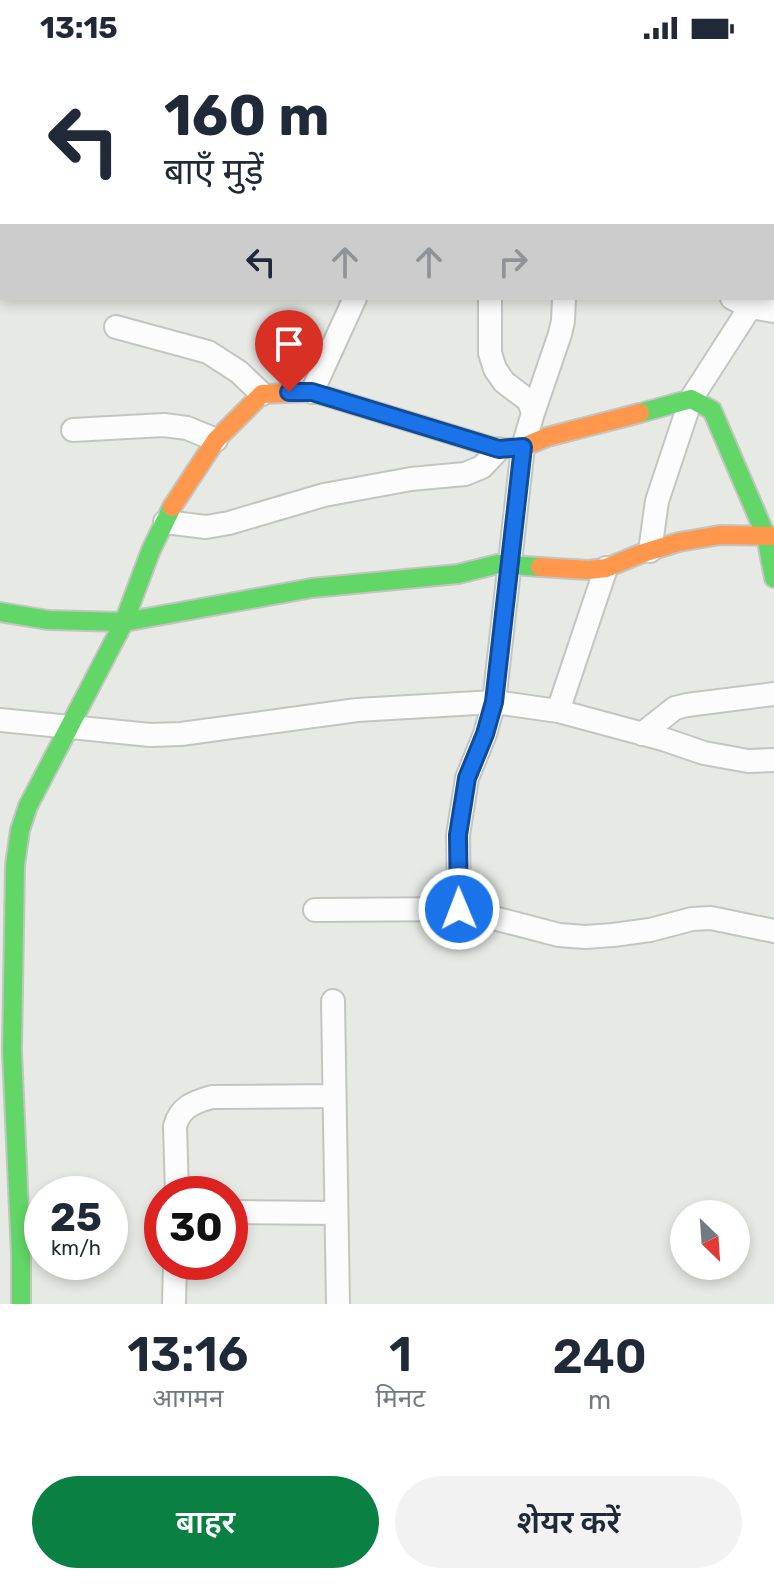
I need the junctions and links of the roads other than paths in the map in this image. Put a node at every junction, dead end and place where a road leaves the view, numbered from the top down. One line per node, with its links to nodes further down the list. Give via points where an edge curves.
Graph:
1 (354, 300): 7 (street)
2 (490, 300): 10 (street, via 495,369 529,401)
3 (564, 300): 10 (street, via 560,334)
4 (746, 301): 5 (street); 9 (street)
5 (774, 311)
6 (116, 327): 8 (street, via 208,352)
7 (312, 392): 8 (street); 14 (street)
8 (262, 394): 12 (street)
9 (691, 399): 13 (street); 16 (street, via 712,410); 17 (street, via 657,501)
10 (533, 413): 13 (street)
11 (73, 430): 12 (street, via 164,425)
12 (216, 440): 15 (street)
13 (523, 447): 14 (street); 18 (street)
14 (499, 449): 15 (street, via 482,467 465,474 324,495 206,527)
15 (165, 522): 22 (street)
16 (770, 536): 17 (street, via 720,535); 20 (street)
17 (650, 551): 19 (street)
18 (509, 563): 19 (street); 22 (street, via 458,574 312,588); 24 (street)
19 (606, 568): 25 (street)
20 (774, 578)
21 (0, 612): 22 (street, via 48,620)
22 (124, 622): 27 (street)
23 (774, 694): 28 (street, via 675,708)
24 (494, 702): 25 (street); 27 (street, via 357,710 181,734); 30 (street, via 467,778 458,835)
25 (558, 711): 28 (street)
26 (0, 720): 27 (street)
27 (68, 728): 39 (street, via 28,806 15,865 12,1051)
28 (642, 734): 29 (street, via 704,753)
29 (774, 760)
30 (459, 909): 31 (street); 32 (street, via 585,937 711,918)
31 (315, 910)
32 (774, 931)
33 (333, 1001): 34 (street)
34 (333, 1096): 35 (street, via 212,1097 186,1107 175,1126); 37 (street)
35 (176, 1176)
36 (248, 1212): 37 (street)
37 (336, 1213): 41 (street)
38 (175, 1280): 40 (street)
39 (21, 1304)
40 (174, 1304)
41 (338, 1304)

